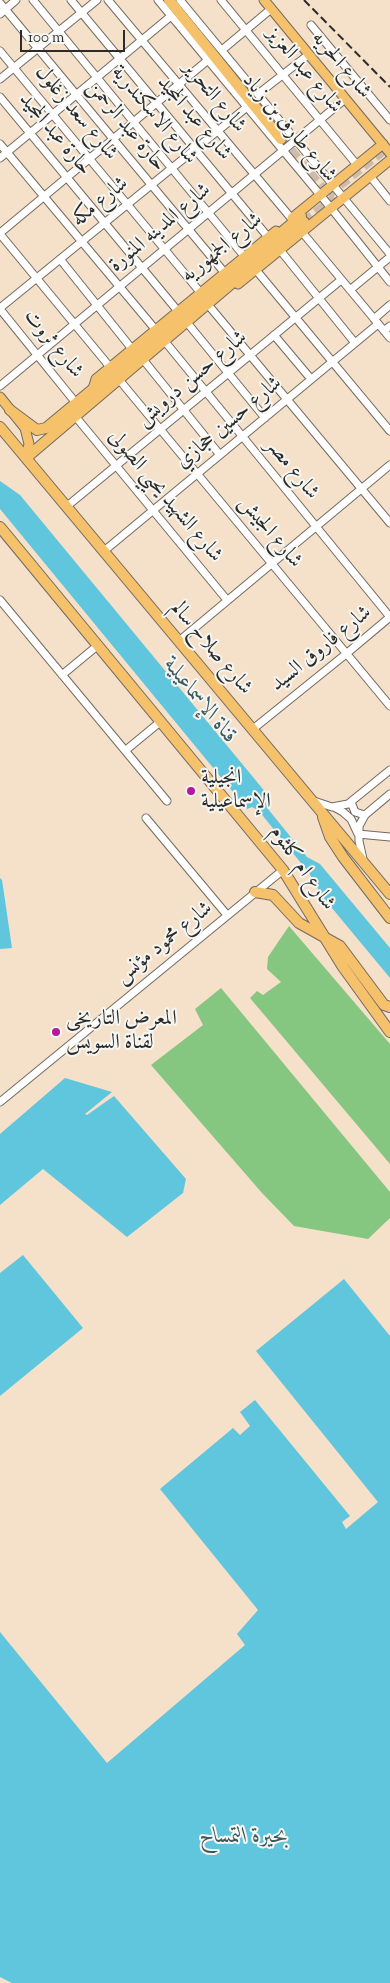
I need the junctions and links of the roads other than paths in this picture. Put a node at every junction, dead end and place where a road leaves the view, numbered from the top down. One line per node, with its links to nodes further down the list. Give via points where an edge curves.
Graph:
1 (16, 0): 12 (street)
2 (33, 0): 18 (street, شارع الاسكندرية)
3 (71, 0): 14 (street, شارع عبد المجيد)
4 (97, 0): 14 (street)
5 (108, 0): 19 (street, شارع التحرير)
6 (158, 0): 15 (street, شارع طارق بن زياد)
7 (169, 0): 44 (highway)
8 (192, 0): 11 (street)
9 (221, 0): 17 (street, شارع عبد العزيز)
10 (264, 0): 13 (main road, شارع الحريه)
11 (183, 3): 21 (street, شارع طارق بن زياد)
12 (2, 9): 20 (street, حارة عبد الرحمن)
13 (271, 9): 17 (street); 23 (main road, شارع الحريه)
14 (82, 13): 18 (street); 24 (street, شارع عبد المجيد)
15 (171, 16): 19 (street); 25 (street, شارع طارق بن زياد)
16 (311, 25): 39 (street)
17 (246, 30): 21 (street); 27 (street, شارع عبد العزيز)
18 (59, 31): 20 (street); 28 (street, شارع الاسكندرية)
19 (142, 40): 24 (street); 30 (street, شارع التحرير)
20 (37, 49): 26 (street); 32 (street, حارة عبد الرحمن)
21 (222, 50): 31 (street, شارع طارق بن زياد)
22 (0, 51): 26 (street, شارع سعد زغلول)
23 (308, 55): 27 (street); 34 (main road, شارع الحريه)
24 (120, 58): 28 (street); 35 (street, شارع عبد المجيد)
25 (208, 60): 30 (street); 36 (street, شارع طارق بن زياد)
26 (14, 68): 29 (street); 37 (street, شارع سعد زغلول)
27 (283, 74): 31 (street); 38 (street, شارع عبد العزيز)
28 (97, 77): 32 (street); 40 (street, شارع الاسكندرية)
29 (0, 79)
30 (179, 84): 35 (street); 41 (street, شارع التحرير)
31 (258, 94): 45 (street, شارع طارق بن زياد)
32 (76, 95): 37 (street); 43 (street, حارة عبد الرحمن)
33 (0, 97): 42 (street, حارة عبد المجيد)
34 (345, 99): 38 (street, شارع المدينه المنورة); 46 (main road, شارع الحريه)
35 (157, 103): 40 (street); 48 (street, شارع عبد المجيد)
36 (247, 107): 41 (street, شارع مكه); 49 (street, شارع طارق بن زياد)
37 (53, 114): 42 (street); 53 (street, شارع سعد زغلول)
38 (321, 120): 45 (street, شارع المدينه المنورة); 55 (street, شارع عبد العزيز)
39 (390, 120)
40 (134, 121): 43 (street); 56 (street, شارع الاسكندرية)
41 (218, 130): 48 (street, شارع مكه); 57 (street, شارع التحرير)
42 (30, 133): 50 (street); 59 (street, حارة عبد المجيد)
43 (113, 139): 53 (street); 60 (street, حارة عبد الرحمن)
44 (282, 139)
45 (296, 140): 49 (street, شارع المدينه المنورة); 61 (street, شارع طارق بن زياد)
46 (386, 141): 51 (main road, شارع الحريه); 55 (main road, شارع الجمهوريه)
47 (0, 144): 50 (street)
48 (195, 149): 56 (street, شارع مكه); 62 (street, شارع عبد المجيد)
49 (283, 151): 57 (street, شارع المدينه المنورة); 63 (street, شارع طارق بن زياد)
50 (7, 152): 52 (street); 64 (street)
51 (390, 153)
52 (0, 158)
53 (90, 159): 59 (street); 67 (street, شارع سعد زغلول)
54 (390, 160): 58 (main road, شارع الجمهوريه)
55 (358, 165): 61 (main road, شارع الجمهوريه)
56 (173, 167): 60 (street, شارع مكه); 69 (street, شارع الاسكندرية)
57 (255, 175): 62 (street, شارع المدينه المنورة); 70 (street, شارع التحرير)
58 (370, 176): 65 (main road, شارع الجمهوريه); 66 (street)
59 (67, 178): 64 (street); 72 (street, حارة عبد المجيد)
60 (151, 185): 67 (street, شارع مكه); 73 (street, حارة عبد الرحمن)
61 (333, 185): 63 (main road, شارع الجمهوريه); 65 (street, شارع طارق بن زياد)
62 (232, 193): 69 (street, شارع المدينه المنورة); 75 (street, شارع عبد المجيد)
63 (320, 195): 68 (street, شارع طارق بن زياد); 70 (main road, شارع الجمهوريه)
64 (44, 197): 74 (street); 76 (street)
65 (343, 198): 68 (main road, شارع الجمهوريه); 79 (street, شارع طارق بن زياد)
66 (390, 201)
67 (127, 204): 72 (street, شارع مكه); 77 (street, شارع سعد زغلول)
68 (331, 208): 71 (main road, شارع الجمهوريه); 82 (street, شارع طارق بن زياد)
69 (209, 212): 73 (street, شارع المدينه المنورة); 80 (street, شارع الاسكندرية)
70 (301, 219): 71 (main road, شارع الجمهوريه); 71 (main road, via 314,207); 75 (main road, شارع الجمهوريه); 78 (main road, شارع الجمهوريه); 87 (street, شارع التحرير); 118 (highway, شارع الجمهوريه)
71 (316, 219)
72 (104, 223): 76 (street, شارع مكه); 83 (street, حارة عبد المجيد)
73 (188, 230): 77 (street, شارع المدينه المنورة); 85 (street, حارة عبد الرحمن)
74 (0, 234): 86 (street)
75 (268, 237): 80 (main road, شارع الجمهوريه)
76 (82, 242): 81 (street, شارع مكه); 89 (street)
77 (165, 249): 83 (street, شارع المدينه المنورة); 91 (street, شارع سعد زغلول)
78 (280, 250): 84 (main road, شارع الجمهوريه); 92 (street)
79 (390, 255): 82 (street)
80 (244, 256): 85 (main road, شارع الجمهوريه)
81 (60, 259): 86 (street, شارع مكه); 94 (street)
82 (378, 267): 88 (street, شارع طارق بن زياد); 90 (street)
83 (142, 268): 89 (street, شارع المدينه المنورة); 97 (street, حارة عبد المجيد)
84 (256, 270): 95 (main road, شارع الجمهوريه); 98 (street)
85 (224, 272): 91 (main road, شارع الجمهوريه)
86 (36, 278): 96 (street, شارع مكه); 100 (street)
87 (341, 280): 90 (street, شارع التحرير); 92 (street, شارع حسن درويش)
88 (390, 282)
89 (119, 287): 94 (street, شارع المدينه المنورة); 103 (street)
90 (350, 290): 99 (street, شارع التحرير)
91 (200, 292): 97 (main road, شارع الجمهوريه)
92 (319, 298): 98 (street, شارع حسن درويش); 106 (street)
93 (390, 305): 99 (street, شارع حسين حجازي)
94 (97, 306): 100 (street, شارع المدينه المنورة); 108 (street)
95 (210, 308): 101 (main road, شارع الجمهوريه); 110 (street)
96 (0, 309): 109 (street, شارع ثروت)
97 (177, 310): 103 (main road, شارع الجمهوريه)
98 (296, 317): 104 (street, شارع حسن درويش); 112 (street)
99 (376, 321): 102 (street, شارع التحرير); 106 (street, شارع حسين حجازي)
100 (75, 324): 109 (street, شارع المدينه المنورة); 113 (street)
101 (189, 326): 107 (main road, شارع الجمهوريه); 114 (street)
102 (387, 328): 105 (street, شارع التحرير)
103 (155, 329): 108 (main road, شارع الجمهوريه)
104 (274, 335): 110 (street, شارع حسن درويش); 115 (street)
105 (390, 338)
106 (355, 343): 112 (street, شارع حسين حجازي)
107 (167, 344): 111 (main road, شارع الجمهوريه); 119 (street, شارع مصر)
108 (132, 348): 113 (main road, شارع الجمهوريه)
109 (38, 355): 117 (street, شارع المدينه المنورة); 122 (street, شارع ثروت)
110 (250, 355): 114 (street, شارع حسن درويش); 121 (street)
111 (145, 362): 116 (main road, شارع الجمهوريه); 124 (street)
112 (332, 362): 115 (street, شارع حسين حجازي); 129 (street)
113 (110, 367): 118 (main road, شارع الجمهوريه, via 96,379)
114 (228, 373): 119 (street, شارع حسن درويش); 126 (street)
115 (311, 380): 121 (street, شارع حسين حجازي)
116 (121, 382): 118 (main road, شارع الجمهوريه, via 109,392); 128 (street, شارع الجيش)
117 (0, 386)
118 (96, 392): 122 (highway, شارع الجمهوريه); 125 (highway, شارع الجمهوريه)
119 (206, 392): 124 (street, شارع حسن درويش); 130 (street, شارع مصر)
120 (0, 397): 123 (main road)
121 (287, 399): 126 (street, شارع حسين حجازي); 136 (street)
122 (76, 403): 123 (highway, شارع الجمهوريه, via 41,430)
123 (10, 410): 132 (main road, via 27,433)
124 (184, 410): 128 (street, شارع حسن درويش); 131 (street)
125 (74, 416): 132 (highway, شارع الجمهوريه); 134 (street, شارع الشهيد يحيي الصولى)
126 (265, 418): 130 (street, شارع حسين حجازي)
127 (0, 427): 132 (highway, شارع صلاح سالم)
128 (160, 430): 134 (street, شارع حسن درويش); 135 (street, شارع الجيش)
129 (390, 431)
130 (242, 436): 131 (street, شارع حسين حجازي); 141 (street, شارع مصر)
131 (220, 455): 135 (street, شارع حسين حجازي)
132 (26, 458): 137 (highway, شارع صلاح سالم)
133 (390, 465): 136 (street)
134 (116, 466): 137 (street, شارع حسن درويش); 138 (street, شارع الشهيد يحيي الصولى)
135 (197, 474): 138 (street, شارع حسين حجازي); 143 (street, شارع الجيش)
136 (362, 489): 139 (street); 141 (street)
137 (66, 507): 142 (highway, شارع صلاح سالم)
138 (153, 511): 142 (street, شارع حسين حجازي); 145 (street, شارع الشهيد يحيي الصولى)
139 (390, 523)
140 (0, 527): 148 (highway, شارع ام كلثوم)
141 (315, 527): 143 (street); 146 (street, شارع مصر)
142 (104, 552): 147 (highway, شارع صلاح سالم)
143 (272, 564): 145 (street); 149 (street, شارع الجيش)
144 (0, 600): 150 (street)
145 (227, 600): 147 (street)
146 (390, 617): 149 (street, شارع فاروق السيد)
147 (179, 641): 153 (highway, شارع صلاح سالم)
148 (97, 646): 150 (street); 152 (highway, شارع ام كلثوم)
149 (346, 654): 151 (street, شارع الجيش); 153 (street, شارع فاروق السيد)
150 (62, 675): 154 (street)
151 (390, 706)
152 (160, 722): 154 (street); 167 (highway, شارع ام كلثوم)
153 (253, 729): 157 (highway, شارع صلاح سالم)
154 (126, 750): 158 (street)
155 (390, 770): 159 (street)
156 (390, 794): 162 (street)
157 (312, 800): 160 (street); 161 (highway, شارع صلاح سالم)
158 (167, 802)
159 (351, 802): 160 (street); 162 (street, via 355,812)
160 (333, 807): 164 (street, via 351,819)
161 (321, 811): 166 (highway, شارع صلاح سالم); 171 (highway, via 336,846)
162 (365, 815): 164 (street)
163 (146, 818): 170 (street)
164 (358, 834): 165 (street); 166 (street)
165 (390, 837)
166 (365, 864): 169 (highway, شارع صلاح سالم)
167 (283, 870): 168 (street, شارع محمود مؤنس); 172 (highway, شارع ام كلثوم)
168 (255, 892): 170 (street, شارع محمود مؤنس); 172 (highway, via 273,895 299,923)
169 (390, 894)
170 (227, 915): 175 (street, شارع محمود مؤنس)
171 (390, 918)
172 (325, 938): 173 (highway, via 340,946 384,1005); 174 (highway, شارع ام كلثوم)
173 (390, 1007)
174 (390, 1032)
175 (0, 1102)

